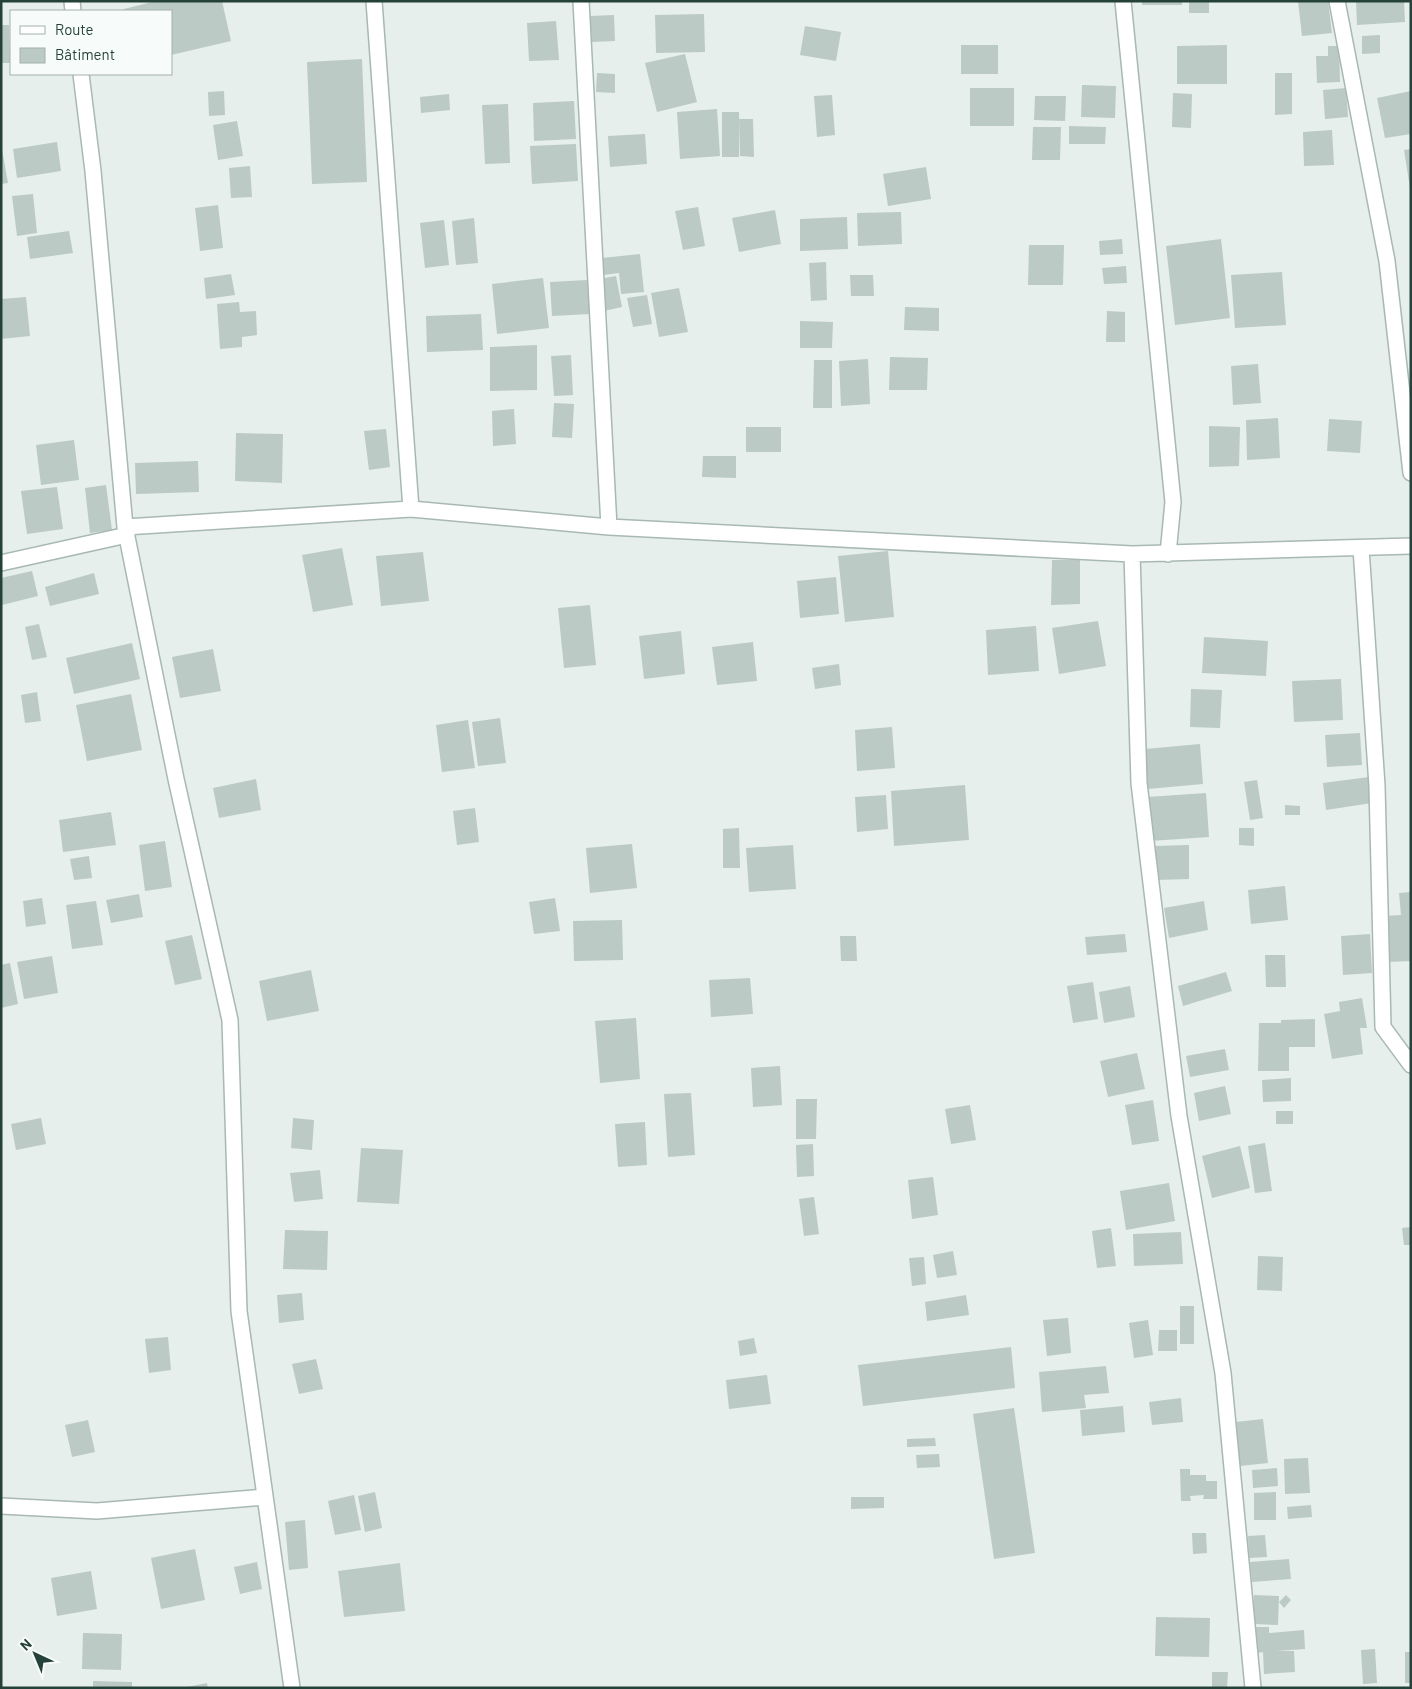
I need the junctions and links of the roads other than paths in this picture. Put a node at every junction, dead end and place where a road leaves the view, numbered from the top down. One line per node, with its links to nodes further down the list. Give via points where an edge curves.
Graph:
1 (374, 1): 7 (street)
2 (581, 1): 8 (street)
3 (1123, 1): 13 (street, via 1173,502)
4 (1337, 1): 6 (street, via 1387,261)
5 (81, 75): 9 (street)
6 (1411, 473)
7 (411, 509): 8 (street); 9 (street)
8 (609, 527): 12 (street)
9 (126, 531): 14 (street); 16 (street, via 176,779 230,1020 238,1311)
10 (1411, 546): 11 (street)
11 (1361, 548): 13 (street); 15 (street, via 1377,786 1383,1027)
12 (1132, 554): 13 (street); 19 (street, via 1139,783 1178,1116 1223,1373)
13 (1168, 554)
14 (1, 563)
15 (1411, 1065)
16 (265, 1497): 17 (street, via 97,1511); 18 (street)
17 (1, 1506)
18 (292, 1688)
19 (1253, 1688)

